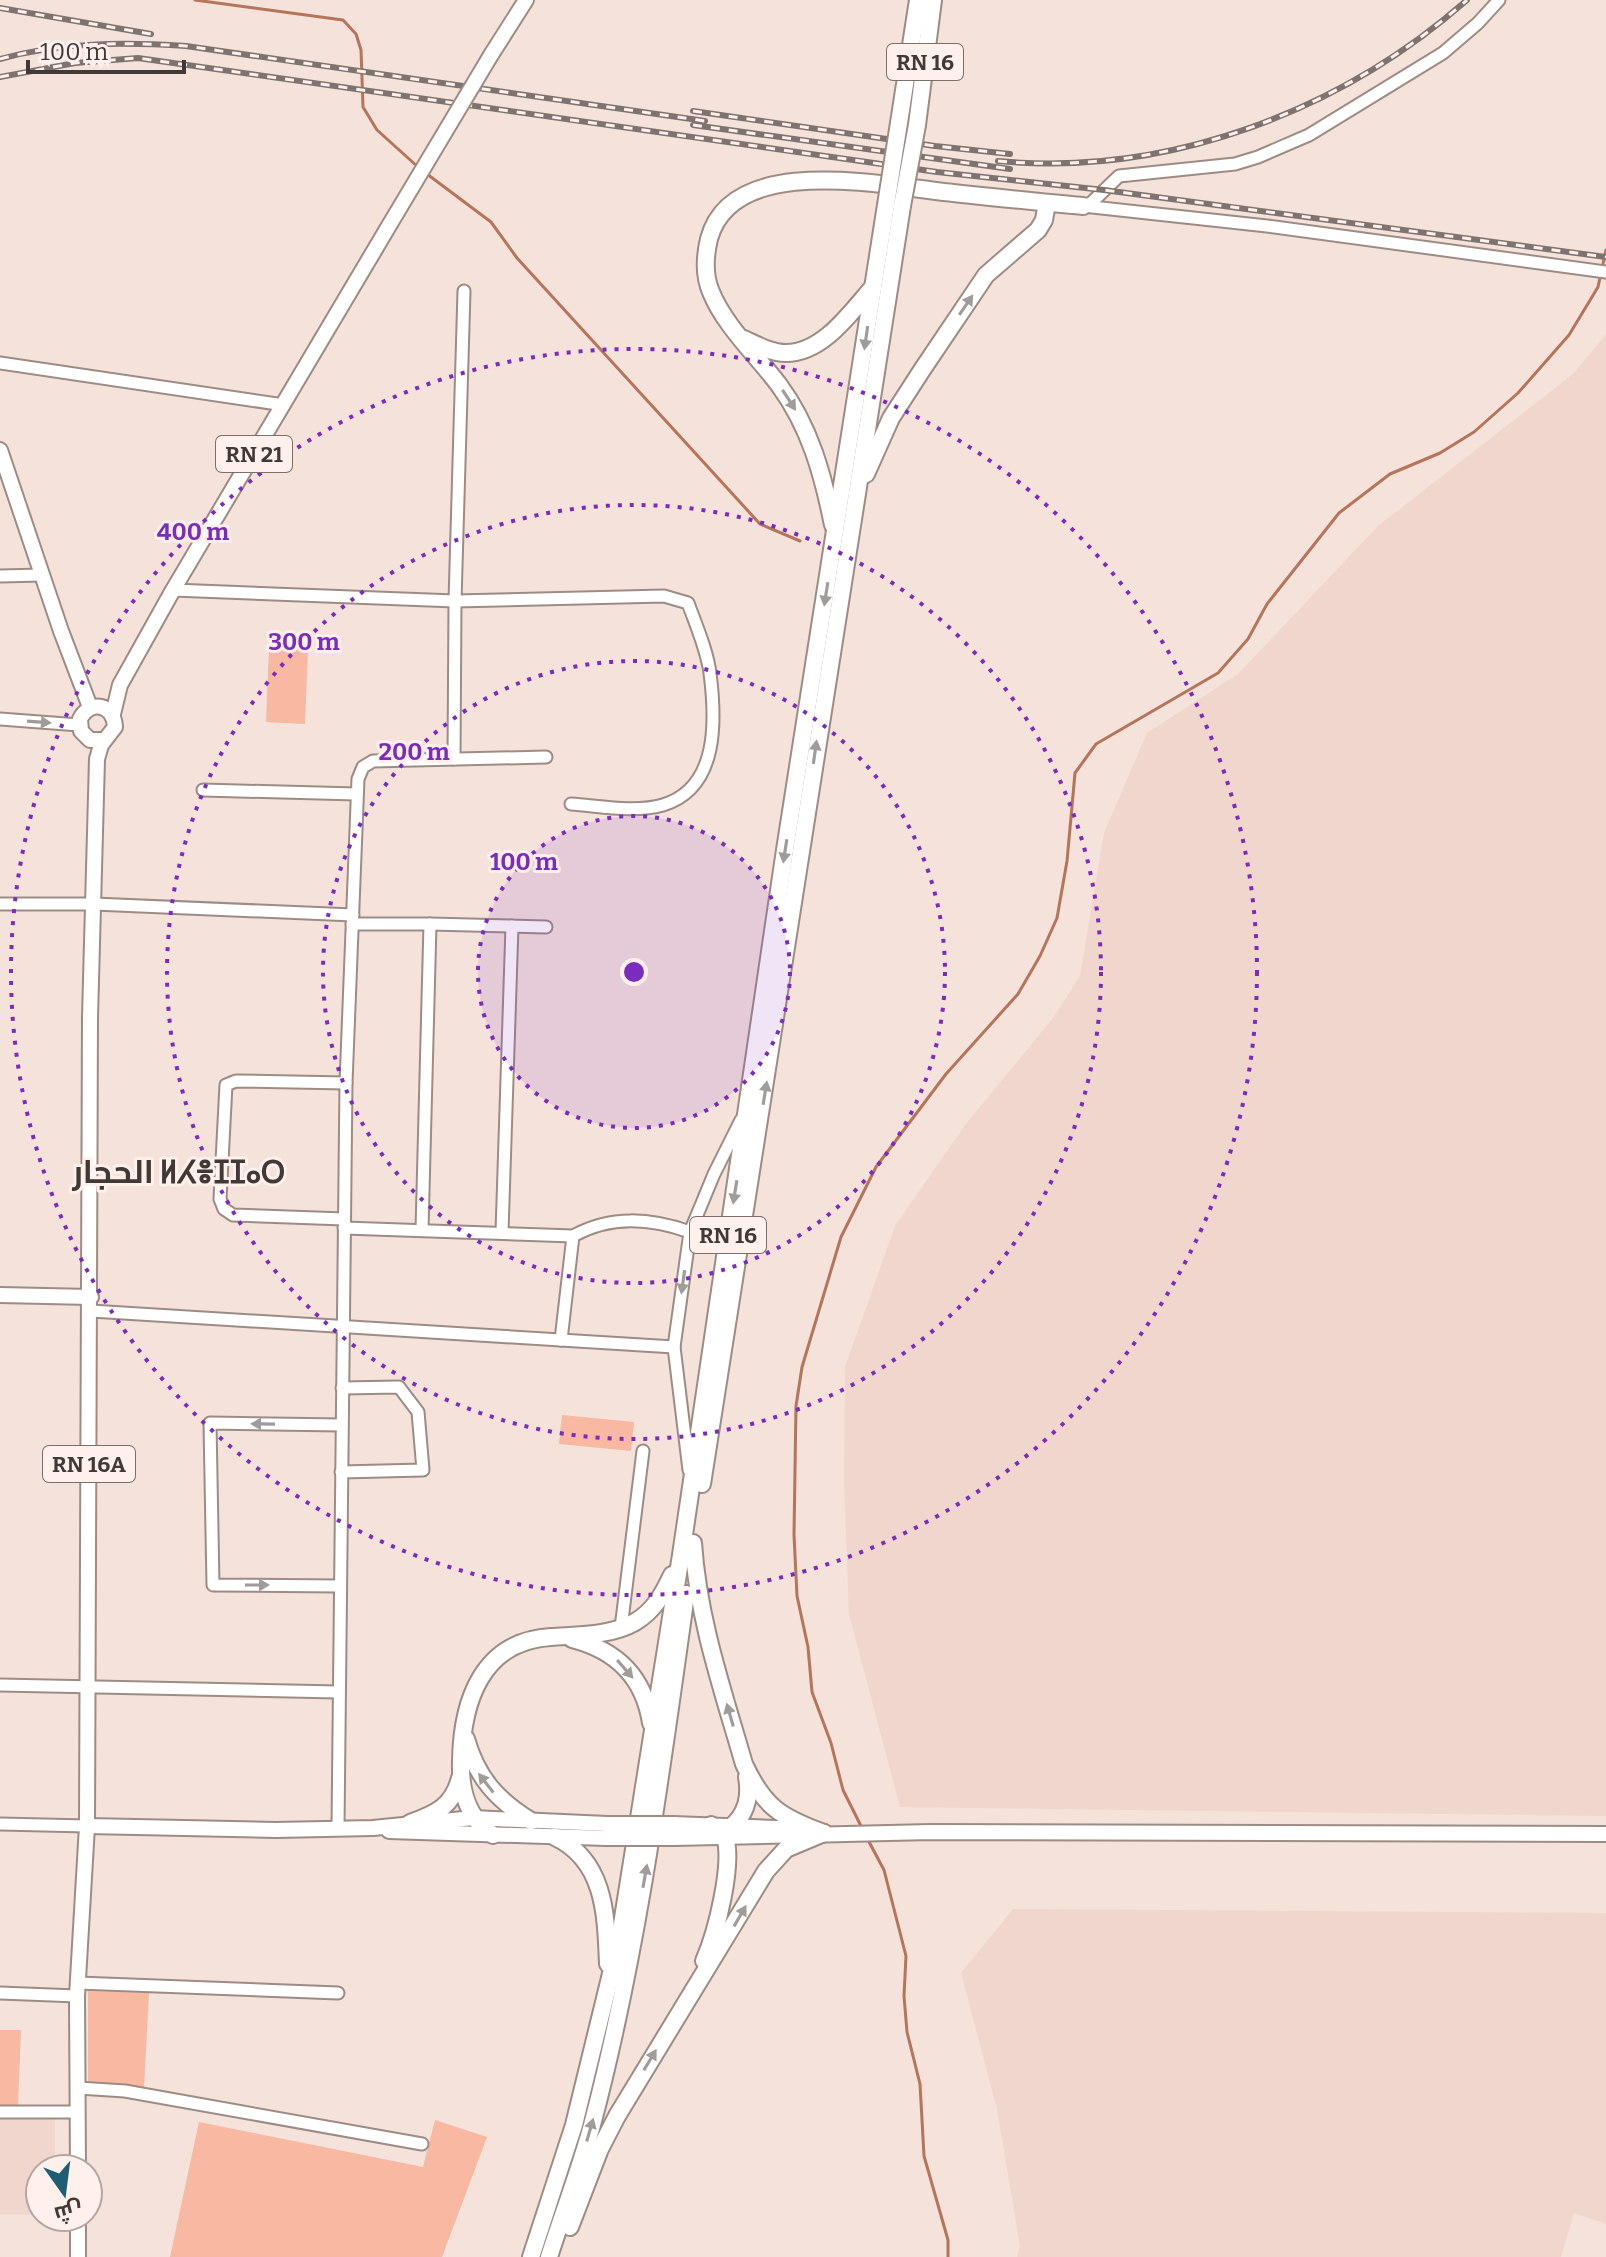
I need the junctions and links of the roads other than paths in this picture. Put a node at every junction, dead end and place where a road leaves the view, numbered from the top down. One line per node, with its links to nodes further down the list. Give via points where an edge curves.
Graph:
1 (526, 0): 13 (main road, RN 21, bridge)
2 (918, 0): 6 (highway, RN 16, bridge, via 899,123)
3 (933, 0): 6 (highway, RN 16, bridge, via 917,125)
4 (1499, 0): 7 (street, via 1443,53 1309,135 1235,164 1128,173)
5 (1047, 203): 7 (highway); 11 (highway, via 826,179 757,190 731,204 713,223 706,251 711,292); 15 (highway, one-way to 5, via 891,418 922,370 986,275 1038,230)
6 (894, 206): 9 (highway, RN 16); 15 (highway, RN 16)
7 (1083, 206): 8 (street)
8 (1600, 271)
9 (874, 286): 11 (highway, via 824,338 805,348 788,353); 16 (highway, RN 16, one-way to 16)
10 (464, 291): 20 (street)
11 (742, 338): 16 (highway, one-way to 16, via 802,422)
12 (0, 363): 13 (street)
13 (284, 405): 19 (main road, RN 21)
14 (0, 450): 17 (main road)
15 (857, 493): 55 (highway, RN 16, one-way to 15)
16 (835, 534): 39 (highway, RN 16, one-way to 39)
17 (42, 575): 18 (street); 22 (main road)
18 (0, 576)
19 (173, 590): 20 (street); 21 (main road, RN 21)
20 (455, 601): 28 (street); 31 (street, via 664,596 688,603 710,671 713,741 702,777 679,799 660,806)
21 (120, 685): 22 (main road, RN 21); 23 (main road, RN 21)
22 (94, 706): 23 (main road); 25 (main road, via 82,714)
23 (113, 714): 26 (main road, via 115,727 109,737)
24 (0, 719): 25 (street, one-way to 25)
25 (79, 725): 26 (main road)
26 (97, 740): 33 (main road, RN 16A)
27 (546, 757): 28 (street)
28 (454, 759): 30 (street, via 373,761 359,772)
29 (203, 790): 30 (street)
30 (356, 794): 34 (street)
31 (571, 804)
32 (0, 904): 33 (street)
33 (94, 904): 34 (street); 46 (main road, RN 16A)
34 (352, 920): 35 (street); 38 (street)
35 (430, 924): 36 (street); 41 (street)
36 (512, 926): 37 (street); 42 (street)
37 (546, 927)
38 (346, 1083): 40 (street); 40 (street, via 229,1083 224,1092 220,1199 233,1215)
39 (748, 1106): 43 (street); 54 (highway, RN 16, one-way to 54)
40 (344, 1224): 41 (street); 47 (street)
41 (422, 1230): 42 (street)
42 (502, 1232): 44 (street)
43 (690, 1232): 44 (street, via 631,1219 591,1226); 49 (street, one-way to 49)
44 (573, 1236): 48 (street)
45 (0, 1295): 46 (main road)
46 (91, 1304): 47 (street); 60 (main road, RN 16A)
47 (342, 1327): 48 (street); 50 (street)
48 (561, 1340): 49 (street)
49 (674, 1347): 54 (street)
50 (342, 1388): 51 (street); 53 (street, via 399,1387 418,1412 423,1470)
51 (341, 1425): 53 (street); 56 (street, one-way to 56, via 210,1423 213,1585)
52 (643, 1451): 57 (street)
53 (341, 1472): 56 (street)
54 (691, 1487): 55 (highway, RN 16)
55 (687, 1549): 57 (highway, via 657,1603 644,1617); 63 (highway, RN 16); 64 (highway, one-way to 55); 92 (highway, RN 16, one-way to 55, via 591,2128 637,1923)
56 (340, 1586): 61 (street)
57 (621, 1628): 58 (highway)
58 (562, 1636): 62 (highway, via 525,1642 493,1662 471,1693); 63 (highway, one-way to 63, via 608,1651 622,1665 640,1687)
59 (0, 1685): 60 (street)
60 (88, 1688): 61 (street); 70 (main road, RN 16A)
61 (338, 1692): 71 (street)
62 (464, 1730): 65 (highway); 67 (highway, one-way to 62, via 487,1786)
63 (653, 1734): 79 (highway, RN 16)
64 (744, 1764): 74 (highway, via 746,1806); 75 (highway, via 772,1809)
65 (461, 1776): 66 (highway); 68 (highway, via 446,1806)
66 (473, 1818): 67 (main road); 68 (main road); 77 (highway)
67 (531, 1821): 73 (main road)
68 (410, 1823): 72 (main road)
69 (0, 1824): 70 (street)
70 (87, 1826): 71 (main road); 80 (main road, RN 16A)
71 (338, 1827): 72 (main road)
72 (373, 1828): 77 (main road)
73 (607, 1831): 74 (main road, bridge); 78 (main road)
74 (721, 1832): 75 (main road, via 794,1828); 83 (highway, via 726,1869 715,1933)
75 (828, 1833): 76 (main road); 83 (highway, one-way to 75, via 771,1865 794,1844)
76 (1606, 1834)
77 (493, 1835): 78 (main road)
78 (555, 1837): 79 (highway, via 583,1858 596,1879 604,1902)
79 (609, 1985): 91 (highway, RN 16, via 574,2125)
80 (78, 1990): 81 (street); 82 (street); 84 (main road, RN 16A)
81 (0, 1993)
82 (338, 1993)
83 (683, 2005): 93 (highway, one-way to 83, via 611,2127)
84 (78, 2088): 86 (main road, RN 16A); 87 (street, via 125,2091)
85 (0, 2112): 86 (street)
86 (78, 2112): 88 (main road, RN 16A)
87 (422, 2144)
88 (78, 2153)
89 (78, 2233): 90 (main road)
90 (78, 2257)
91 (531, 2257)
92 (549, 2257)
93 (557, 2257)

